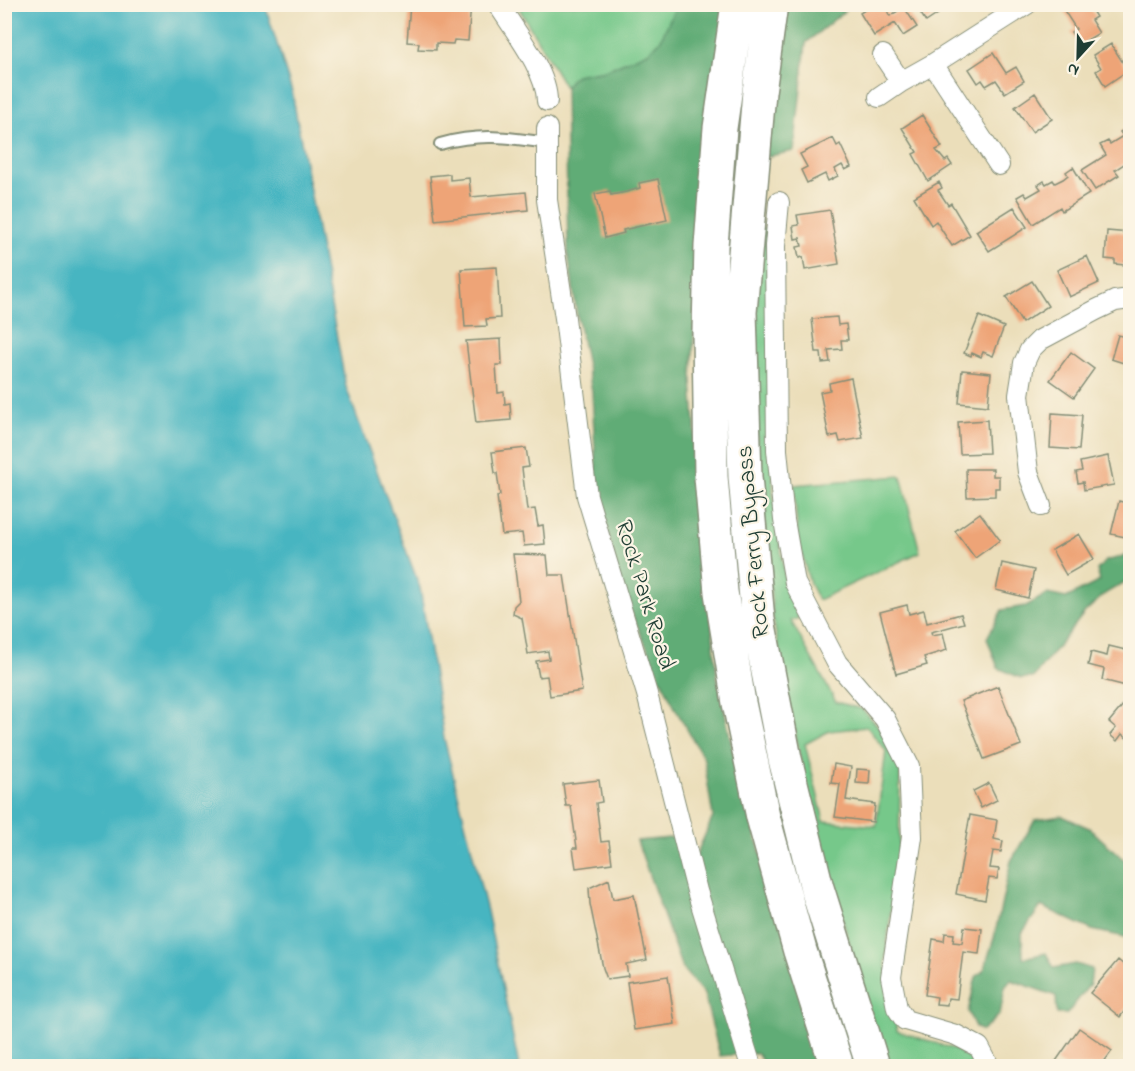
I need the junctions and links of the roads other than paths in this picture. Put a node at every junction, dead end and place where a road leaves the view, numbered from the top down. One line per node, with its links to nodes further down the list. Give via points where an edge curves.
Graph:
1 (498, 4): 9 (street, via 533,58)
2 (738, 4): 17 (highway, Rock Ferry Bypass, via 720,128 710,267 711,477 721,592 763,817)
3 (771, 4): 18 (highway, Rock Ferry Bypass, via 759,92 740,312 745,477 758,620 785,759 817,888)
4 (1027, 4): 6 (street)
5 (883, 55): 7 (street)
6 (933, 64): 7 (street); 12 (street)
7 (900, 82): 8 (street)
8 (879, 97)
9 (547, 101)
10 (547, 135): 11 (lane, via 523,139 484,136); 16 (street, Rock Park Road, via 547,200 587,496 647,694 697,891)
11 (440, 144)
12 (999, 165)
13 (778, 202): 19 (street, via 777,450 795,583 837,663 885,719 909,766 912,837 891,977 897,1008 905,1020 956,1035 979,1047)
14 (1131, 299): 15 (street, via 1115,301 1040,340 1024,363 1019,394 1028,472)
15 (1041, 506)
16 (751, 1066)
17 (837, 1066)
18 (873, 1066)
19 (989, 1066)

